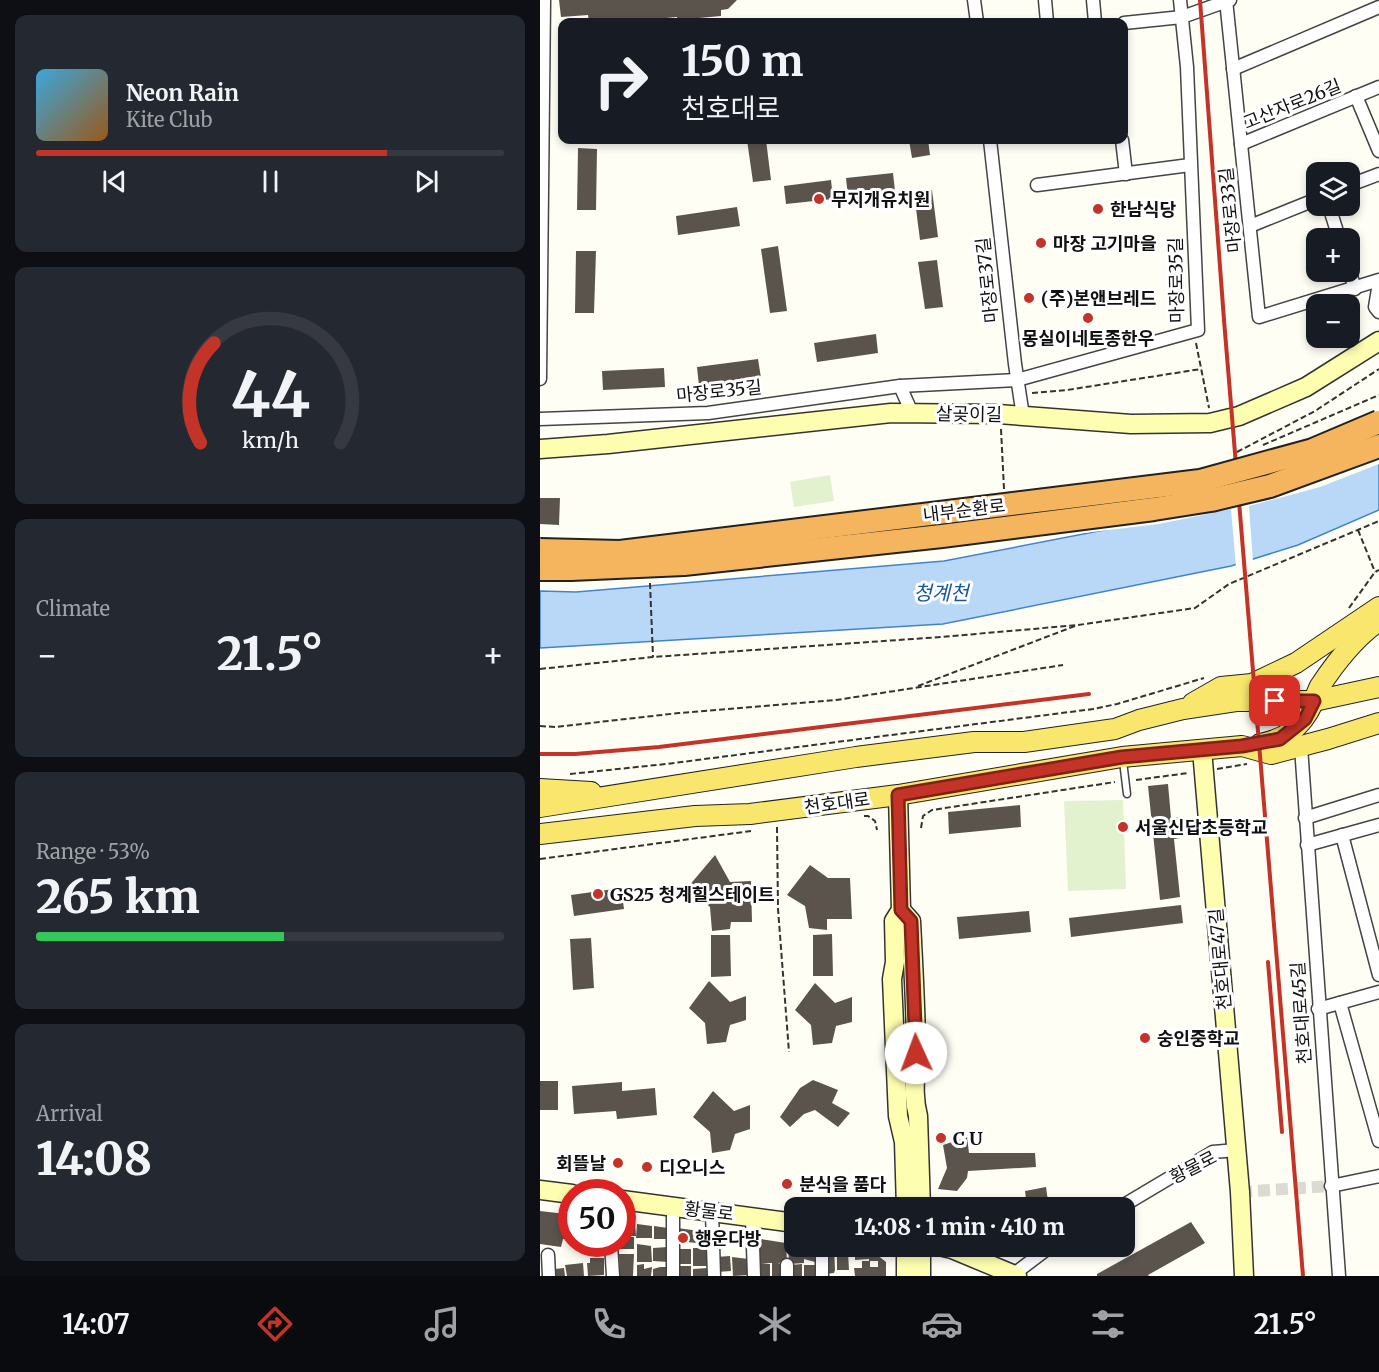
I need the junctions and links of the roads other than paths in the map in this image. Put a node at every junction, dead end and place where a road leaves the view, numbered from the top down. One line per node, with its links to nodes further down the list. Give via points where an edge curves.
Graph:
1 (544, 0): 20 (street)
2 (975, 0): 9 (street)
3 (1045, 0): 10 (street)
4 (1093, 0): 11 (street)
5 (1180, 0): 8 (street, 마장로35길)
6 (1227, 1): 8 (street); 13 (street, 마장로33길)
7 (1379, 7): 13 (street)
8 (1182, 16): 12 (street); 21 (street, 마장로35길)
9 (977, 18)
10 (1047, 18)
11 (1095, 18)
12 (1128, 23)
13 (1233, 69): 18 (street, 마장로33길)
14 (1379, 87): 15 (street, 고산자로26길)
15 (1356, 96): 18 (street, 고산자로26길); 19 (street, 고산자로26길)
16 (990, 144): 34 (street, 마장로37길)
17 (1122, 144): 22 (street)
18 (1241, 144): 27 (street, 마장로33길)
19 (1379, 152)
20 (541, 158): 33 (street)
21 (1191, 165): 22 (street); 34 (street, 마장로35길, via 1198,330)
22 (1126, 174): 25 (street)
23 (1379, 174): 24 (street)
24 (1360, 181)
25 (1037, 185)
26 (1306, 203): 27 (street)
27 (1250, 226): 30 (street, 마장로33길, via 1259,316)
28 (1353, 282): 30 (street)
29 (1379, 282): 30 (street, 마장로33길); 31 (street, via 1375,307)
30 (1355, 289)
31 (1379, 312)
32 (1379, 341): 37 (main road, 살곶이길, via 1306,387 1220,421 1131,424)
33 (540, 379)
34 (1017, 380): 35 (street, 마장로35길); 37 (street, 마장로37길)
35 (900, 386): 36 (street); 38 (street, 마장로35길, via 708,413)
36 (912, 413): 37 (main road, 살곶이길); 41 (main road, 살곶이길)
37 (1023, 416)
38 (540, 419)
39 (1379, 422): 42 (highway, 내부순환로, bridge, via 1312,450 1200,481 620,552)
40 (1379, 446): 43 (highway, 내부순환로, bridge, via 1270,486 1154,509 684,564)
41 (540, 449)
42 (540, 550)
43 (540, 569)
44 (1379, 607): 48 (main road, via 1296,663 1252,684 1221,687)
45 (1379, 621): 47 (main road, via 1364,631 1341,657)
46 (1379, 687): 47 (main road)
47 (1314, 701): 48 (main road, via 1236,700); 50 (main road, via 1305,719 1280,739)
48 (1183, 709): 55 (main road, via 1115,729 1023,742 974,742 856,757)
49 (1379, 723): 51 (main road, 천호대로)
50 (1242, 746): 51 (main road, 천호대로, via 1271,754); 52 (main road, 천호대로)
51 (1301, 747): 60 (street, 천호대로45길)
52 (1202, 750): 53 (main road, 천호대로); 73 (main road, 천호대로47길)
53 (1122, 757): 56 (lane); 57 (main road, 천호대로)
54 (540, 789): 55 (main road)
55 (626, 794): 59 (main road)
56 (1127, 794)
57 (898, 795): 62 (main road, 천호대로); 67 (main road)
58 (1379, 795): 60 (street)
59 (540, 807)
60 (1305, 818): 65 (street, 천호대로45길)
61 (1379, 825): 64 (street)
62 (609, 827): 63 (main road, 천호대로); 66 (main road)
63 (540, 834)
64 (1342, 835): 65 (street); 68 (street)
65 (1307, 845): 71 (street, 천호대로45길)
66 (540, 848)
67 (901, 910): 78 (main road, via 894,921 892,979); 79 (main road, via 911,921)
68 (1379, 975)
69 (1379, 992): 70 (street)
70 (1340, 1003): 71 (street); 72 (street)
71 (1318, 1009): 75 (street, 천호대로45길)
72 (1379, 1141)
73 (1237, 1150): 80 (street, 황물로, via 1214,1152); 102 (main road, 천호대로47길)
74 (1379, 1176): 75 (street)
75 (1331, 1186): 103 (street, 천호대로45길)
76 (540, 1190): 77 (main road)
77 (558, 1192)
78 (906, 1197)
79 (921, 1197)
80 (1135, 1199)
81 (636, 1202): 82 (main road, 황물로)
82 (673, 1207): 83 (main road, 황물로); 96 (street)
83 (712, 1212): 84 (main road, 황물로); 97 (street)
84 (752, 1217): 85 (main road, 황물로); 98 (street)
85 (784, 1221)
86 (548, 1255): 94 (street)
87 (612, 1257): 95 (street)
88 (822, 1257): 99 (street)
89 (906, 1257): 100 (main road)
90 (921, 1257): 101 (main road)
91 (970, 1257): 93 (main road)
92 (1038, 1257): 93 (street)
93 (1016, 1275)
94 (549, 1276)
95 (613, 1276)
96 (673, 1276)
97 (714, 1276)
98 (754, 1276)
99 (822, 1276)
100 (906, 1276)
101 (921, 1276)
102 (1244, 1276)
103 (1339, 1276)

